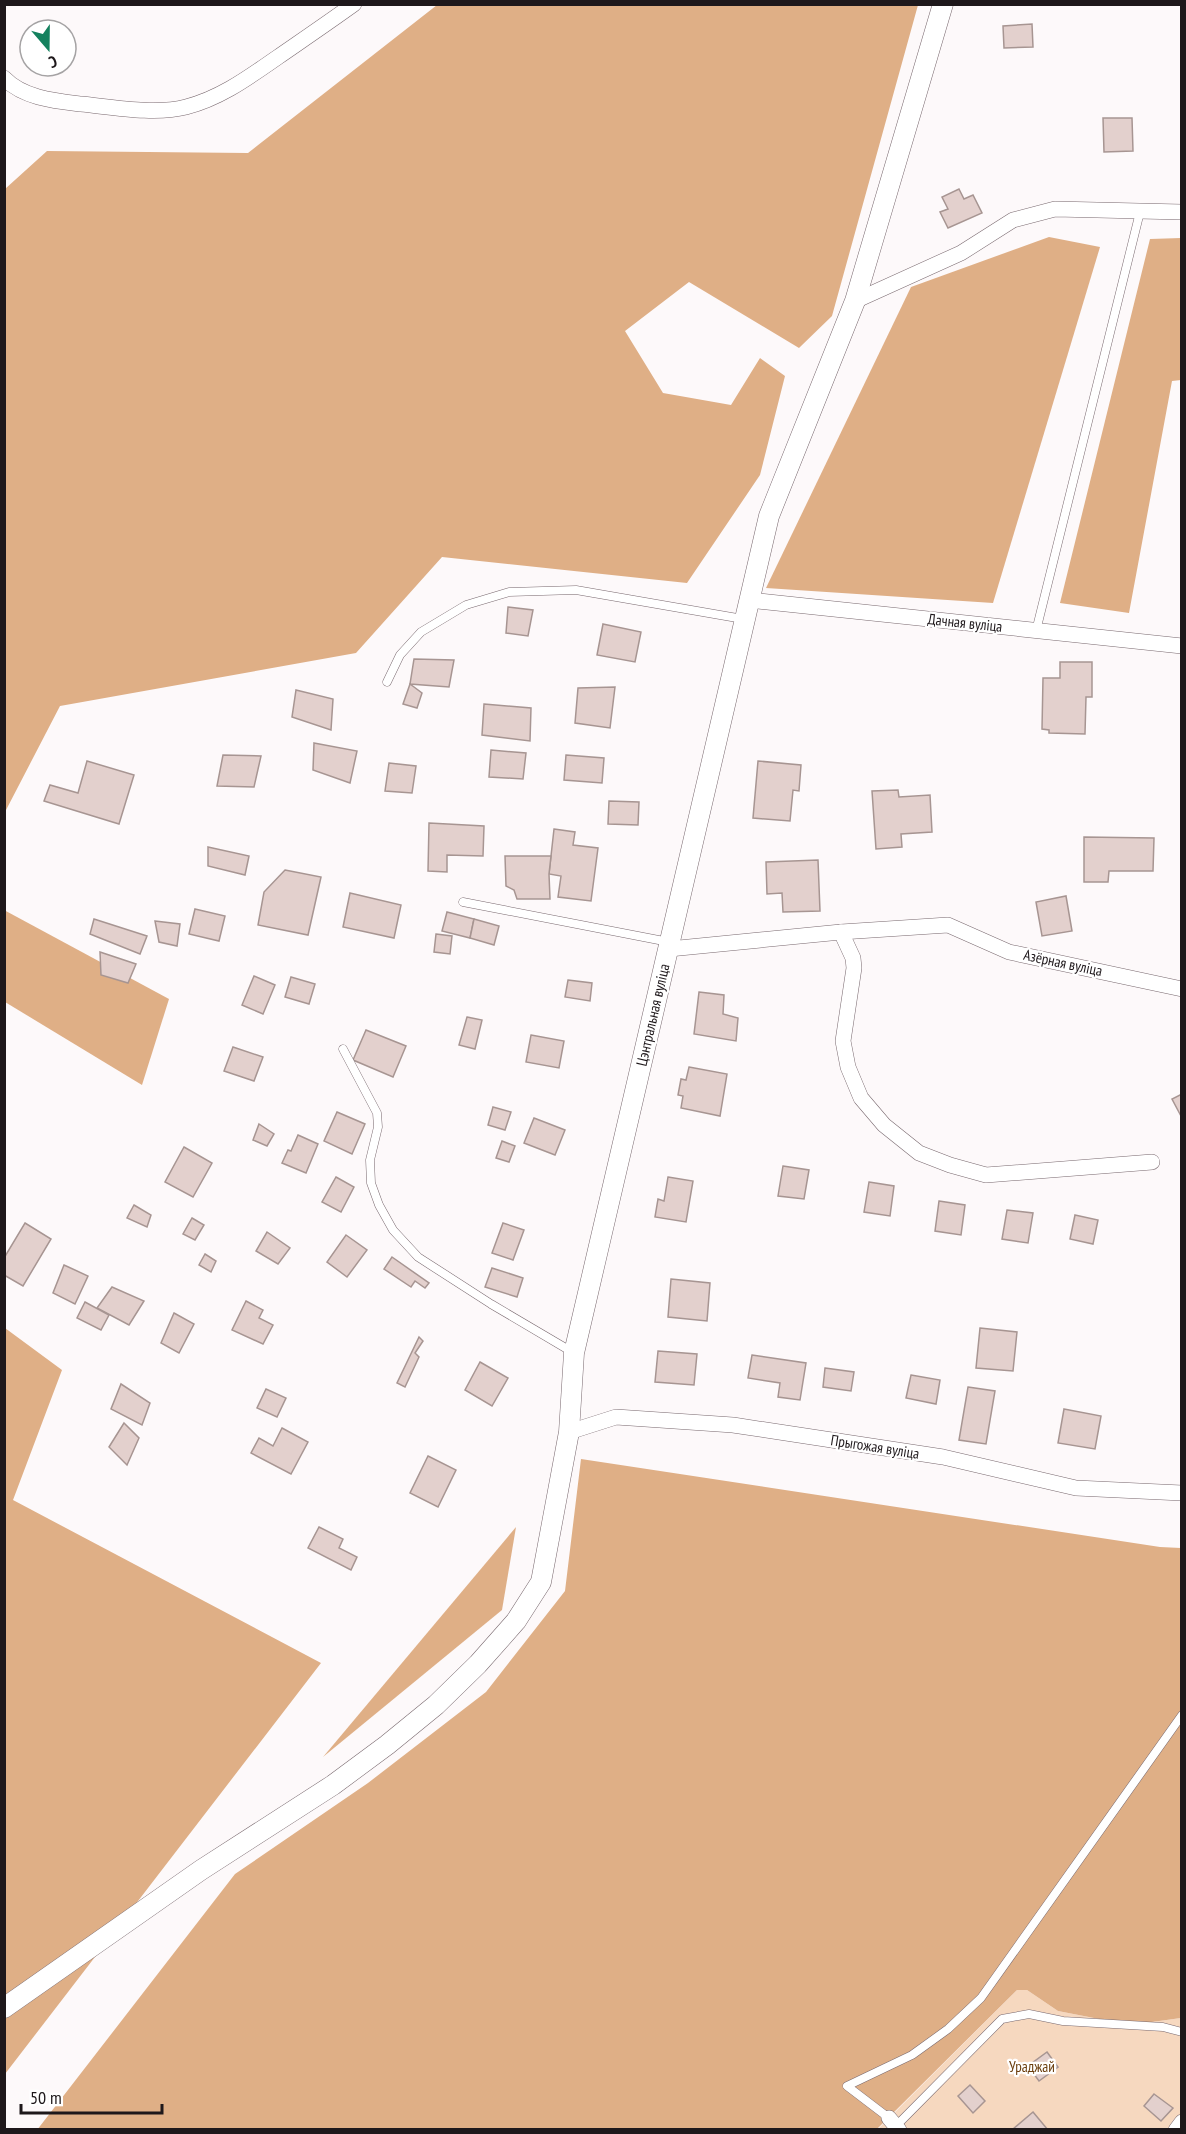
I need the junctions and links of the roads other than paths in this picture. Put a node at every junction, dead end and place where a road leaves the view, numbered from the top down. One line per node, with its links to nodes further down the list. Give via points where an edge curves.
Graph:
1 (354, 4): 3 (street, via 240,84 217,97 185,107 116,108 54,101)
2 (943, 4): 6 (street, Цэнтральная вуліца)
3 (7, 87)
4 (1140, 212): 5 (street); 6 (street, via 1055,209 1013,220 961,253); 9 (lane)
5 (1182, 212)
6 (855, 301): 7 (street, Цэнтральная вуліца, via 769,516)
7 (749, 600): 8 (street, Цэнтральная вуліца); 9 (street, Дачная вуліца)
8 (744, 620): 11 (lane, via 576,590 509,592 466,605 421,632 400,655); 14 (street, Цэнтральная вуліца)
9 (1036, 630): 10 (street, Дачная вуліца)
10 (1182, 646)
11 (387, 682)
12 (463, 902): 14 (lane)
13 (841, 932): 14 (street); 15 (street, Азёрная вуліца, via 948,925 1009,952); 17 (street, via 854,968 843,1041 848,1067 861,1098 884,1125 919,1153 986,1175)
14 (669, 946): 18 (street, Цэнтральная вуліца)
15 (1182, 990)
16 (343, 1049): 18 (lane, via 377,1113 371,1183 393,1230 418,1257)
17 (1152, 1162)
18 (574, 1353): 19 (street, Цэнтральная вуліца)
19 (569, 1432): 20 (street, Прыгожая вуліца, via 616,1417 733,1425 943,1457 1076,1488); 22 (street, Цэнтральная вуліца, via 541,1582 516,1621 478,1664 436,1705 333,1785 201,1870)
20 (1182, 1493)
21 (1182, 1716): 25 (lane, via 981,1998 912,2055 847,2086)
22 (4, 2008)
23 (1182, 2032): 25 (lane, via 1029,2014 1002,2019)
24 (1182, 2122): 26 (street)
25 (894, 2126)
26 (1176, 2130)

